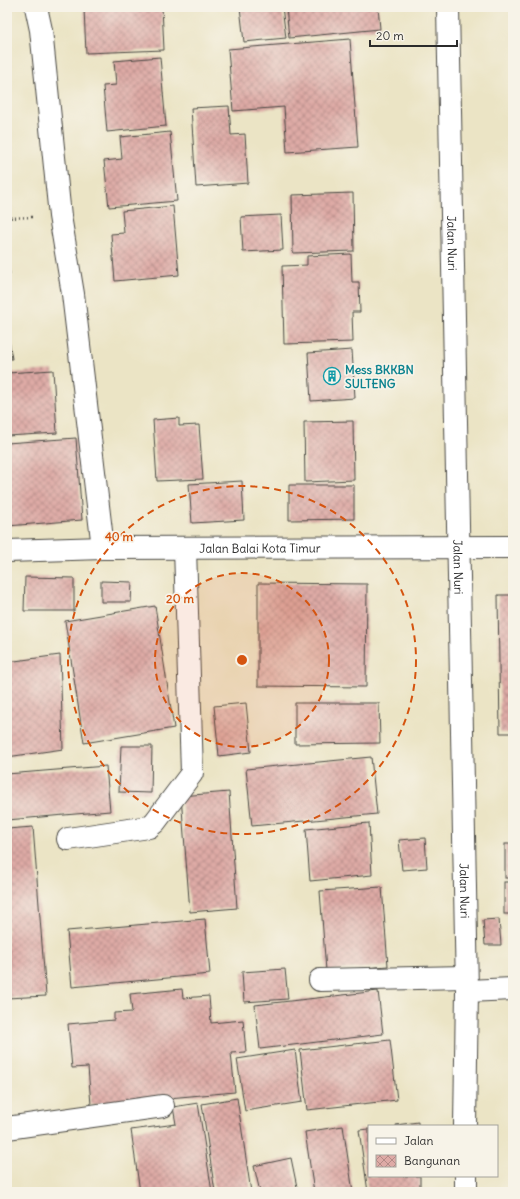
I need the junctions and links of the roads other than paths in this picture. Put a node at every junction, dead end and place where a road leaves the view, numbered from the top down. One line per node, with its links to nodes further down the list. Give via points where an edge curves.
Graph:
1 (36, 7): 5 (street, via 42,30 60,216 73,294)
2 (448, 7): 3 (street, Jalan Nuri)
3 (459, 547): 4 (street, Jalan Balai Kota Timur); 6 (street, Jalan Balai Kota Timur); 10 (street, Jalan Nuri)
4 (513, 547)
5 (103, 548): 6 (street, Jalan Balai Kota Timur); 7 (street, Jalan Balai Kota Timur)
6 (185, 548): 8 (street, via 192,773 149,827)
7 (7, 551)
8 (68, 839)
9 (320, 980): 10 (street)
10 (466, 984): 11 (street); 13 (street, Jalan Nuri)
11 (513, 988)
12 (163, 1106): 14 (street)
13 (465, 1125)
14 (7, 1128)
15 (466, 1177): 16 (street)
16 (466, 1192)

